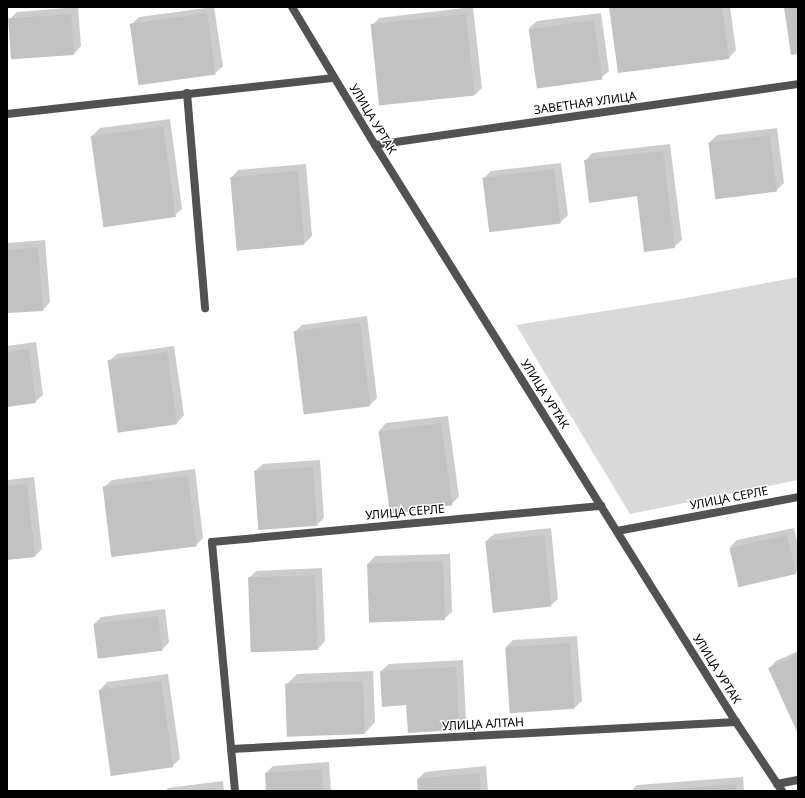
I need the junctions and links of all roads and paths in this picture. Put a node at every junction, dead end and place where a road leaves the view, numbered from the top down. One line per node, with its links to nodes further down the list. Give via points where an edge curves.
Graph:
1 (292, 7): 2 (street, УЛИЦА УРТАК)
2 (334, 78): 4 (street); 6 (street, УЛИЦА УРТАК)
3 (798, 84): 6 (street, ЗАВЕТНАЯ УЛИЦА)
4 (187, 93): 5 (street); 7 (street)
5 (7, 114)
6 (374, 145): 9 (street, УЛИЦА УРТАК)
7 (205, 308)
8 (798, 497): 10 (street, УЛИЦА СЕРЛЕ)
9 (601, 506): 10 (street, УЛИЦА УРТАК); 12 (street, УЛИЦА СЕРЛЕ, via 212,542)
10 (617, 531): 11 (street, УЛИЦА УРТАК)
11 (736, 722): 12 (street, УЛИЦА АЛТАН); 14 (street, УЛИЦА УРТАК)
12 (231, 749): 15 (street)
13 (798, 780): 14 (street)
14 (777, 784): 16 (street, УЛИЦА УРТАК)
15 (235, 791)
16 (782, 791)

